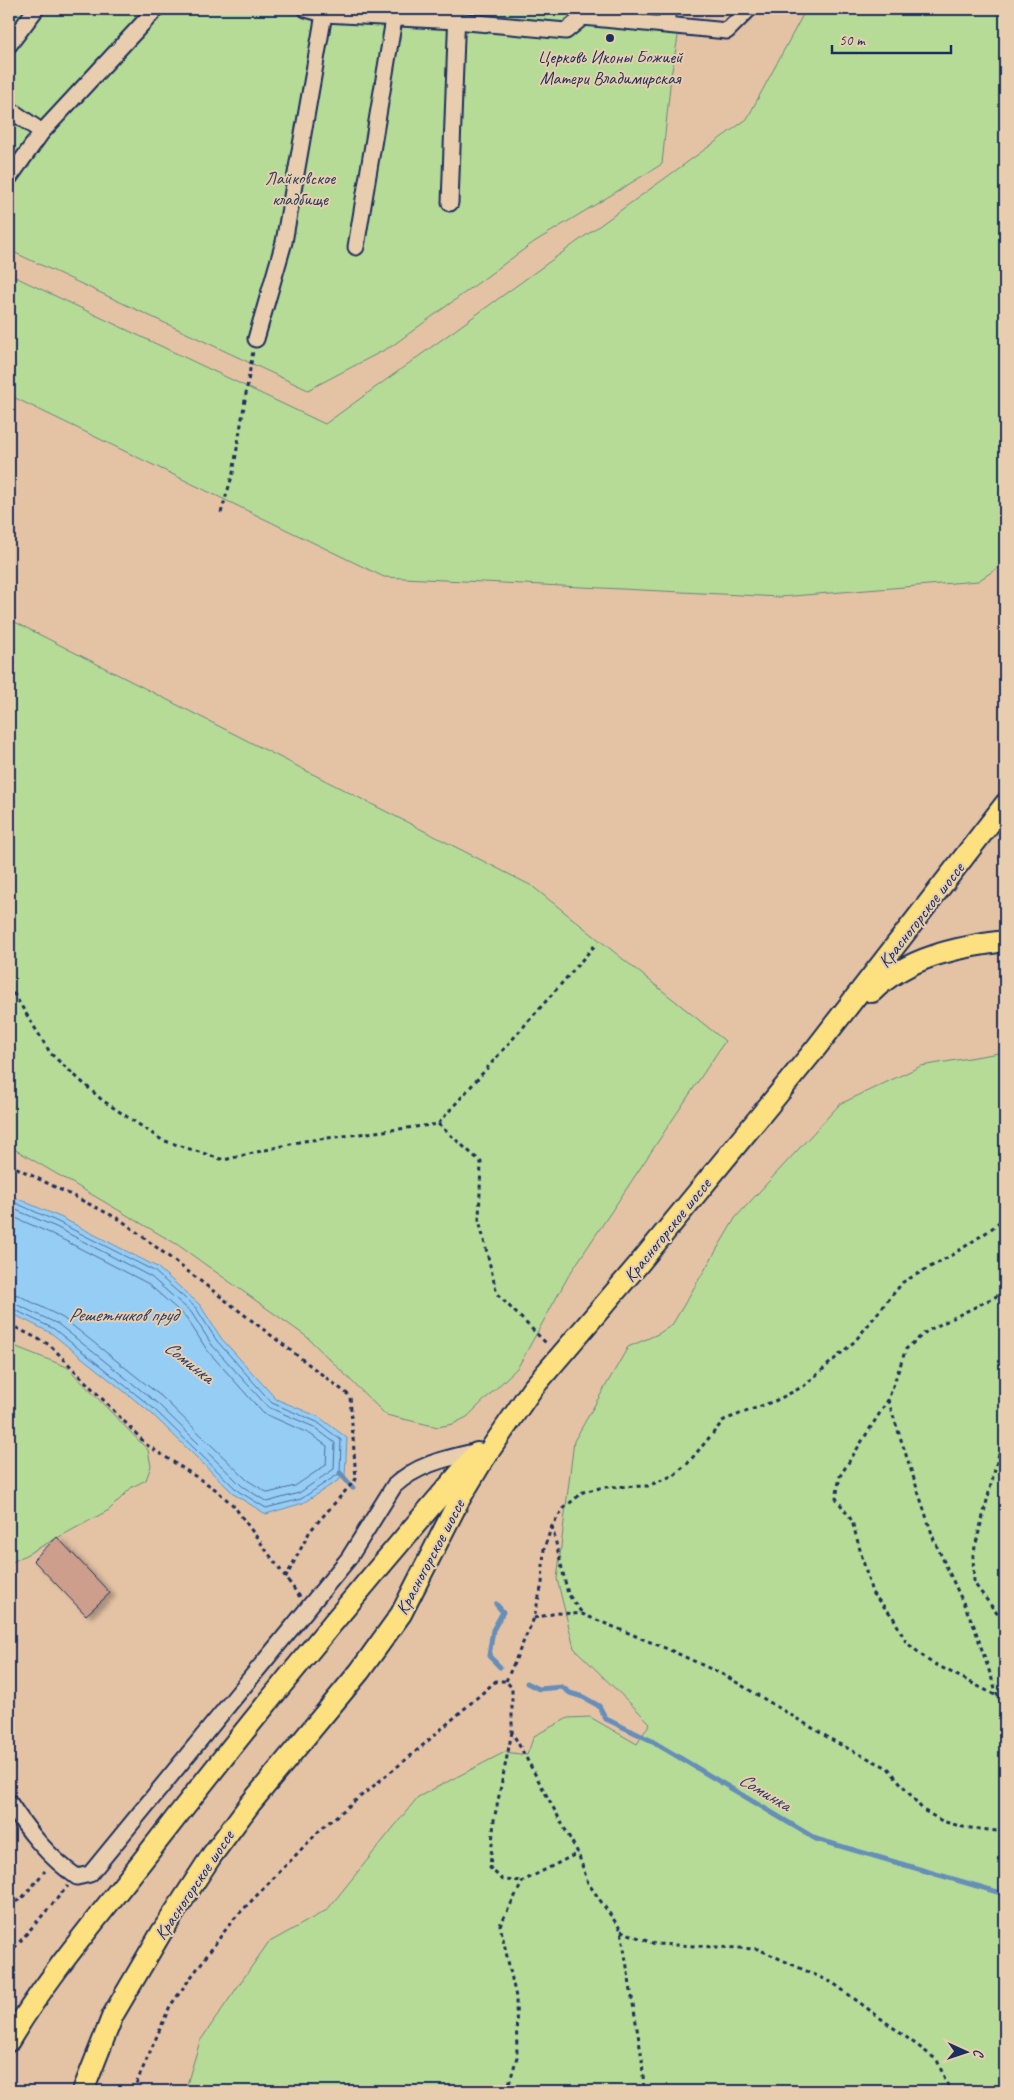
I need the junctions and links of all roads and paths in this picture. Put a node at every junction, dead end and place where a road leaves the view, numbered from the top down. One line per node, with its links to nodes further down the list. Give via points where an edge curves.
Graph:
1 (36, 9): 10 (street)
2 (156, 9): 12 (street)
3 (306, 9): 6 (street)
4 (668, 9): 9 (street)
5 (749, 9): 9 (street, via 728,31)
6 (324, 14): 8 (street); 16 (street, via 284,242)
7 (456, 15): 8 (street); 9 (street, via 566,31 582,17); 14 (street)
8 (394, 19): 15 (street)
9 (666, 24)
10 (9, 46)
11 (9, 109): 12 (street)
12 (42, 132): 13 (street)
13 (9, 178)
14 (450, 203)
15 (356, 247)
16 (256, 338): 17 (path, via 233,473)
17 (221, 513)
18 (1005, 804): 19 (main road, Красногорское шоссе)
19 (910, 929): 22 (main road, via 906,943); 24 (main road, Красногорское шоссе)
20 (1005, 941): 22 (main road, Красногорское шоссе)
21 (597, 944): 25 (path)
22 (918, 960): 24 (main road, Красногорское шоссе, via 888,976)
23 (9, 986): 25 (path, via 51,1054 102,1100 162,1140 224,1160 303,1141)
24 (816, 1048): 30 (main road, Красногорское шоссе)
25 (438, 1124): 30 (path, via 481,1162 479,1220 497,1294)
26 (9, 1164): 36 (path, via 121,1220 350,1396 356,1479 310,1531)
27 (1005, 1217): 35 (path, via 952,1255 903,1282 855,1341 804,1386 724,1420 674,1475 648,1486 604,1487 583,1492 564,1508)
28 (1005, 1292): 32 (path, via 927,1331 906,1349)
29 (9, 1324): 36 (path, via 50,1345 148,1445 216,1489 234,1506)
30 (560, 1357): 31 (main road, Красногорское шоссе)
31 (532, 1389): 34 (main road); 55 (main road, Красногорское шоссе, via 464,1492 418,1585 392,1627 360,1671 250,1804 194,1882 113,2015)
32 (888, 1400): 42 (path, via 934,1540 974,1626); 42 (path, via 840,1476 836,1498 852,1521 872,1593 893,1618 906,1642 928,1661)
33 (1005, 1422): 40 (path, via 973,1555 974,1583)
34 (478, 1452): 49 (street, via 426,1466 394,1486 349,1558 90,1874); 54 (main road, via 377,1568 207,1776 48,1982)
35 (552, 1526): 38 (path, via 568,1594); 39 (path, via 544,1548 542,1584)
36 (285, 1579): 37 (path)
37 (305, 1603)
38 (582, 1614): 39 (path, via 557,1613); 46 (path, via 726,1676 838,1744 888,1768 923,1810 942,1821 963,1828)
39 (534, 1618): 41 (path)
40 (1005, 1624)
41 (506, 1682): 44 (path, via 512,1688); 56 (path, via 496,1680 414,1753 323,1827 232,1922 170,2006)
42 (998, 1697): 43 (path)
43 (1005, 1710)
44 (512, 1732): 47 (path); 50 (path, via 494,1820 490,1868 503,1880)
45 (9, 1802): 48 (street, via 34,1839)
46 (1005, 1832)
47 (578, 1853): 50 (path); 52 (path, via 588,1883)
48 (56, 1859): 49 (street); 51 (path, via 22,1898)
49 (76, 1876): 53 (path)
50 (522, 1881): 57 (path, via 500,1925 516,1997 517,2057)
51 (9, 1906)
52 (621, 1930): 58 (path, via 642,2059); 59 (path, via 654,1944 758,1949 833,1983 937,2060)
53 (9, 1954)
54 (9, 2041)
55 (83, 2091)
56 (133, 2091)
57 (507, 2091)
58 (644, 2091)
59 (950, 2091)

